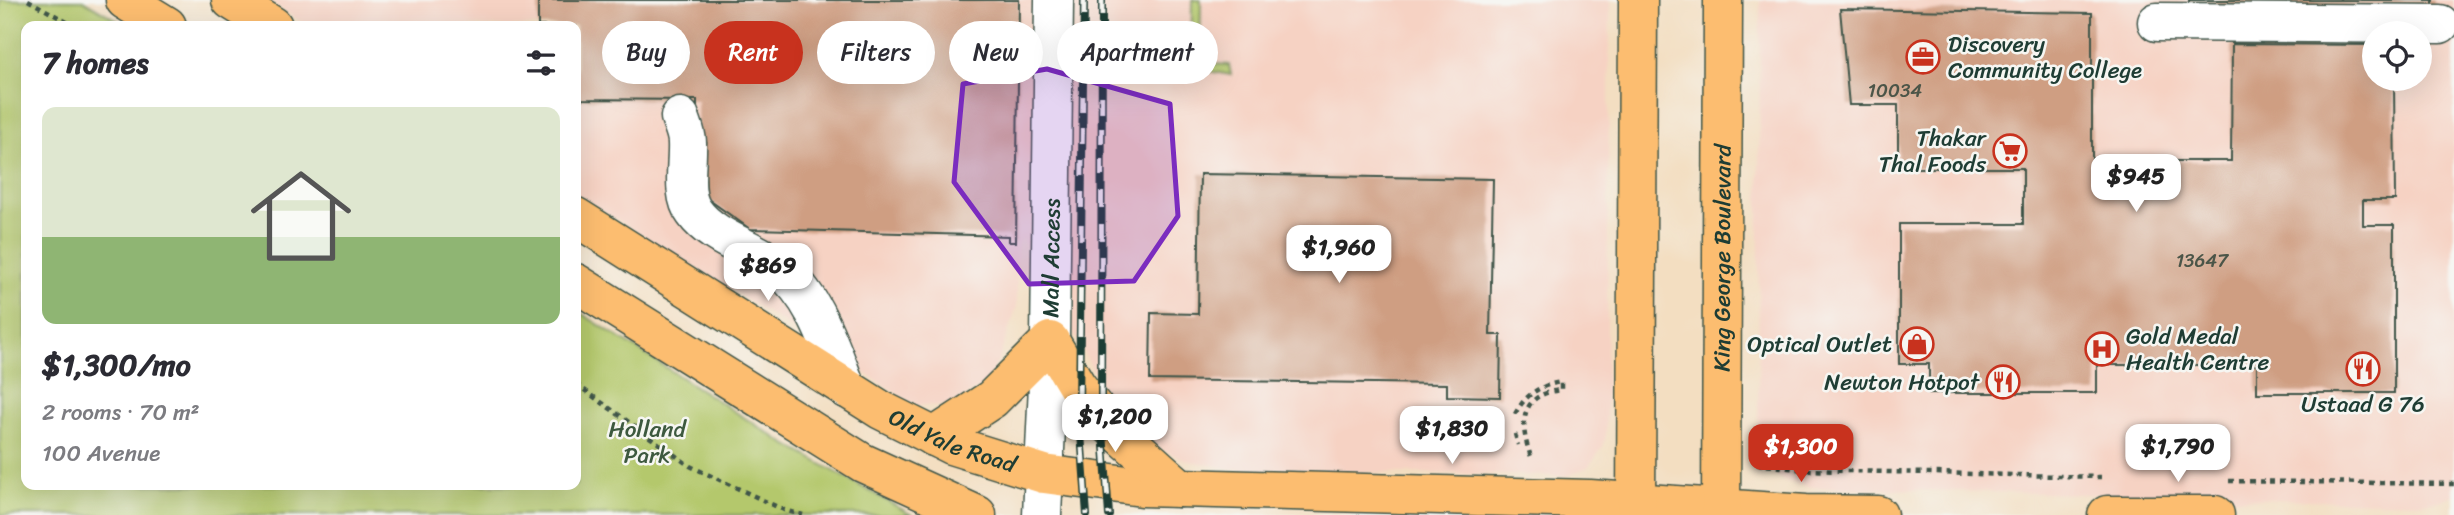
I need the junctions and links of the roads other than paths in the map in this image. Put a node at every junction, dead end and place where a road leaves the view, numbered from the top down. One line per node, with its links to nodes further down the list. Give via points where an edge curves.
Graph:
1 (125, 0): 6 (main road)
2 (231, 0): 7 (main road)
3 (1054, 0): 13 (lane, Mall Access)
4 (1638, 0): 18 (main road)
5 (1723, 0): 19 (main road, King George Boulevard)
6 (159, 21)
7 (265, 21)
8 (2157, 22): 9 (lane)
9 (2440, 24)
10 (680, 117): 14 (lane, via 687,139 687,193 692,210 702,221 779,268 810,304)
11 (581, 220): 14 (main road, Old Yale Road)
12 (581, 286): 20 (main road, via 854,457)
13 (1050, 341): 15 (main road, via 992,399); 16 (lane, Mall Access); 17 (main road, via 1101,417)
14 (847, 389): 15 (main road, Old Yale Road)
15 (934, 437): 16 (main road, Old Yale Road)
16 (1044, 474): 17 (main road, Old Yale Road); 21 (lane, Mall Access)
17 (1180, 488): 18 (main road, Old Yale Road)
18 (1636, 509): 19 (main road, Old Yale Road)
19 (1721, 512): 22 (main road, Old Yale Road)
20 (977, 515)
21 (1042, 515)
22 (1878, 515)
23 (2107, 515): 24 (main road)
24 (2215, 515)

